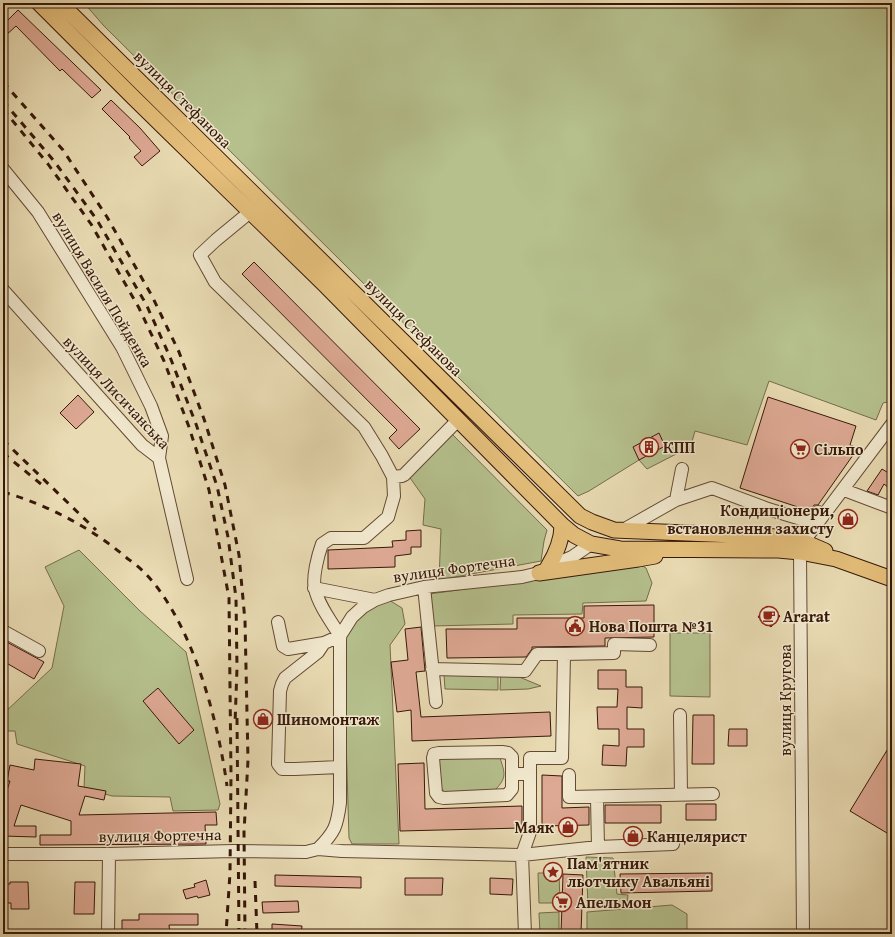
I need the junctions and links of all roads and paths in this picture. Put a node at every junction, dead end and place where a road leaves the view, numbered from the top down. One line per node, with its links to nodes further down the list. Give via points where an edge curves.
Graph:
1 (39, 3): 4 (main road, вулиця Стефанова)
2 (60, 3): 16 (main road, вулиця Стефанова, via 565,502 580,516)
3 (3, 168): 9 (street, вулиця Василя Пойденка, via 38,212 122,347 151,406 162,436)
4 (250, 212): 6 (main road, вулиця Стефанова); 11 (street, via 200,254 215,282 364,427)
5 (3, 290): 9 (street, вулиця Лисичанська, via 142,445)
6 (458, 420): 11 (street, via 404,475); 15 (main road, вулиця Стефанова)
7 (892, 424): 8 (street)
8 (874, 449): 12 (street); 13 (street, via 861,453 811,522 712,488)
9 (159, 458): 22 (street, вулиця Лисичанська)
10 (682, 469): 13 (street)
11 (393, 477): 24 (street, via 394,496 388,518 364,538 331,538 322,544 316,561)
12 (844, 490): 14 (street); 19 (street)
13 (676, 500): 17 (street)
14 (892, 508)
15 (562, 525): 18 (main road, вулиця Стефанова); 21 (main road, via 558,549)
16 (605, 528): 17 (main road, вулиця Стефанова); 18 (main road)
17 (623, 530): 19 (main road, вулиця Стефанова, via 781,538)
18 (591, 544): 20 (main road, via 620,549); 21 (street, вулиця Фортечна, via 572,557)
19 (802, 547): 20 (main road, via 778,550); 23 (main road, via 816,546 836,559); 52 (street, вулиця Кругова)
20 (682, 549): 21 (main road, via 638,559)
21 (544, 570): 25 (street, вулиця Фортечна, via 522,577)
22 (187, 579)
23 (892, 579)
24 (314, 588): 26 (street); 29 (street, via 319,602)
25 (424, 588): 26 (street, вулиця Фортечна); 34 (street)
26 (375, 600): 29 (street, вулиця Фортечна, via 352,617)
27 (278, 622): 30 (street, via 283,646 288,649)
28 (3, 631): 32 (street)
29 (340, 636): 30 (street); 37 (street)
30 (324, 643): 37 (street, via 318,652 285,678 282,684 278,764 282,769 288,770)
31 (650, 645): 33 (street, via 614,644 614,652)
32 (39, 651)
33 (564, 654): 34 (street, via 537,654 525,671); 39 (street, via 562,758 530,758)
34 (432, 669): 35 (street)
35 (436, 702)
36 (680, 715): 42 (street)
37 (339, 767): 46 (street, via 338,820 335,830)
38 (512, 774): 38 (street, via 512,757 508,753 439,753 434,754 433,758 436,793 439,797 507,795 512,789); 39 (street)
39 (529, 774): 49 (street, via 530,832)
40 (569, 775): 43 (street, via 569,797)
41 (713, 794): 42 (street)
42 (681, 795): 43 (street)
43 (596, 798): 45 (street)
44 (673, 844): 45 (street, вулиця Фортечна)
45 (598, 847): 49 (street, вулиця Фортечна)
46 (318, 849): 48 (street, вулиця Фортечна, via 306,852); 49 (street, вулиця Фортечна)
47 (3, 854): 48 (street, вулиця Фортечна)
48 (109, 854): 50 (street)
49 (522, 855): 51 (street)
50 (108, 934)
51 (525, 934)
52 (803, 934)

